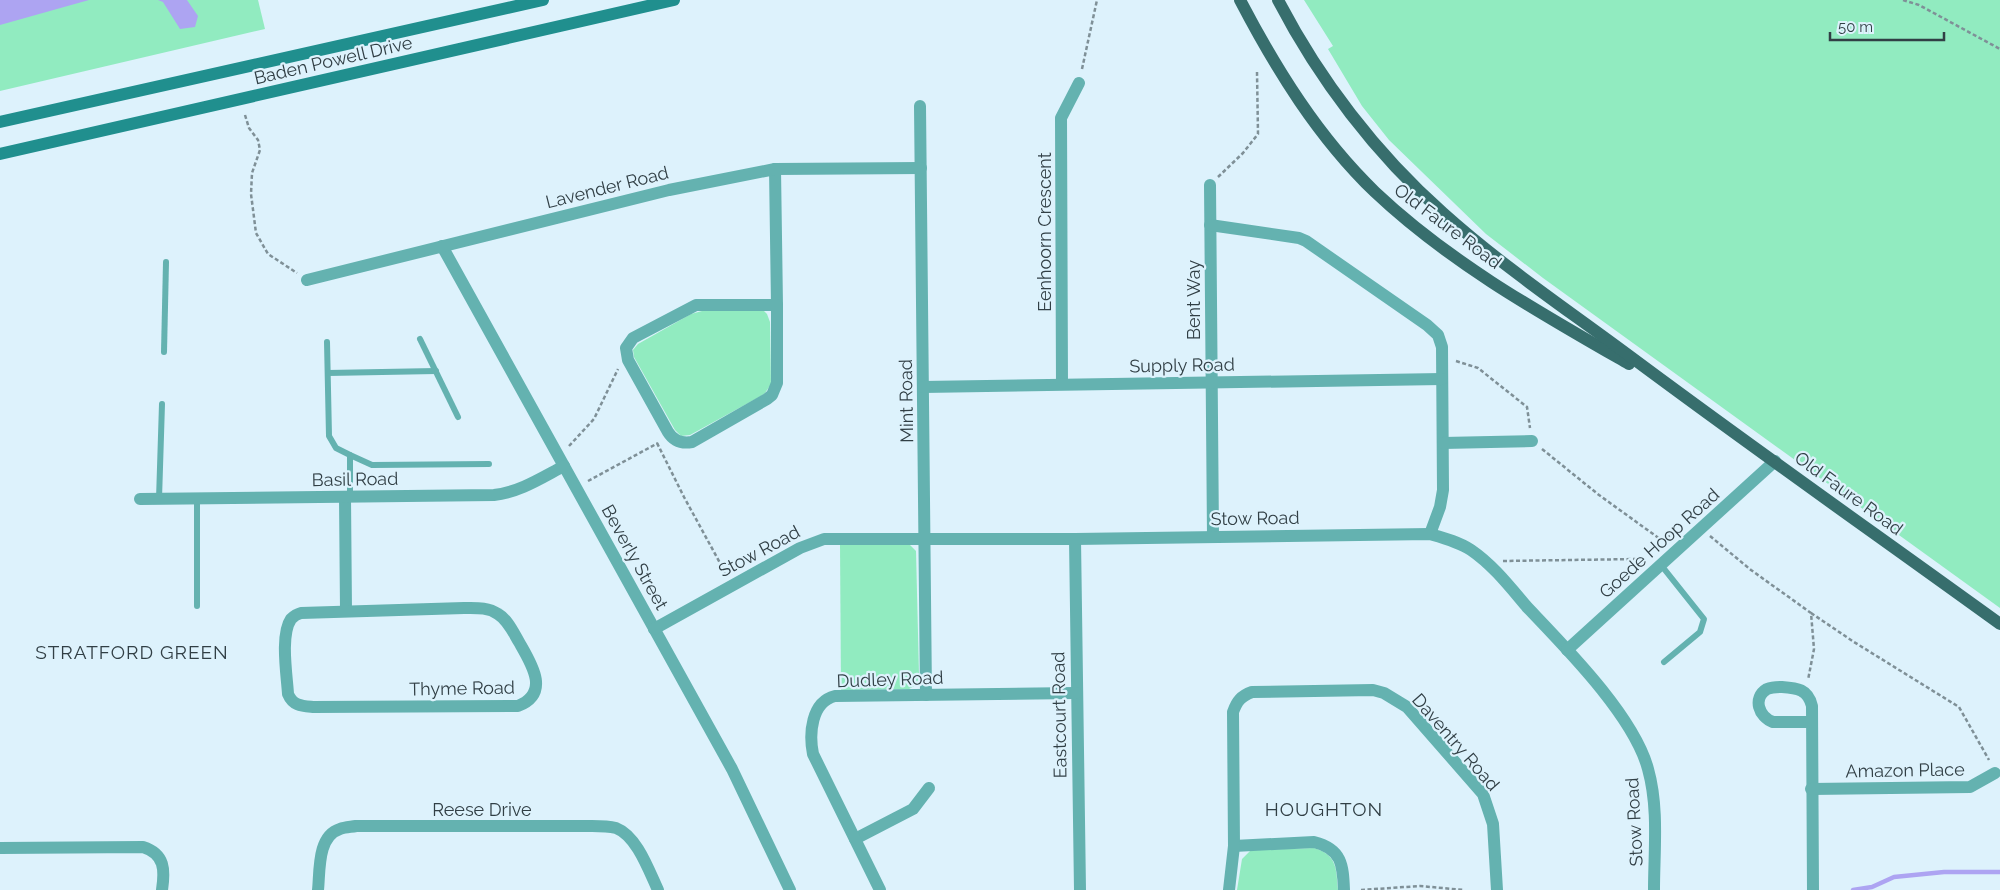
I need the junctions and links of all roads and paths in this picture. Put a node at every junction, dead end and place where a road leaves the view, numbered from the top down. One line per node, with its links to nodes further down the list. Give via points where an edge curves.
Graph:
1 (542, 0): 12 (main road, Baden Powell Drive)
2 (674, 0): 13 (main road, Baden Powell Drive)
3 (1097, 0): 9 (path)
4 (1240, 0): 33 (main road, Old Faure Road, via 1298,100 1374,191 1426,236 1489,280)
5 (1278, 0): 33 (main road, Old Faure Road, via 1295,32 1362,128 1442,213)
6 (1903, 0): 7 (path, via 1919,5)
7 (2000, 49)
8 (1257, 72): 16 (path, via 1258,134)
9 (1079, 83): 31 (street, Eenhoorn Crescent, via 1061,118)
10 (920, 106): 14 (street, Mint Road)
11 (245, 115): 20 (path, via 260,150 252,172 256,234 268,254)
12 (0, 122)
13 (0, 154)
14 (921, 168): 15 (street, Lavender Road); 32 (street, Mint Road)
15 (776, 170): 18 (street, Lavender Road, via 669,190); 21 (street)
16 (1210, 185): 17 (street, Bent Way)
17 (1210, 225): 25 (street, via 1299,238 1315,246 1433,330 1441,341); 30 (street, Bent Way)
18 (442, 246): 20 (street, Lavender Road); 40 (street, Beverly Street)
19 (166, 262): 24 (lane)
20 (307, 280)
21 (777, 305): 26 (street, via 696,305 633,338 626,348); 26 (street, via 778,376 775,389 767,399 692,442 678,441 670,435)
22 (420, 339): 27 (lane)
23 (327, 342): 28 (lane)
24 (164, 352)
25 (1442, 357): 29 (street); 37 (path, via 1478,368 1527,407)
26 (628, 360): 40 (path, via 621,364 594,418 570,446)
27 (436, 371): 28 (lane); 35 (lane)
28 (328, 373): 41 (lane, via 329,436 336,448)
29 (1442, 379): 30 (street, Supply Road); 39 (street)
30 (1211, 382): 31 (street, Supply Road); 53 (street, Bent Way)
31 (1062, 384): 32 (street, Supply Road)
32 (923, 387): 54 (street, Mint Road)
33 (1676, 391): 42 (main road, Old Faure Road)
34 (162, 404): 47 (lane)
35 (458, 417)
36 (665, 439): 38 (path)
37 (1532, 441): 39 (street); 52 (path, via 1660,539)
38 (657, 443): 45 (path); 58 (path)
39 (1443, 443): 51 (street, via 1443,490)
40 (557, 454): 44 (street, Beverly Street)
41 (350, 455): 43 (lane, via 372,465); 46 (lane)
42 (1774, 461): 50 (street, Goede Hoop Road); 62 (main road, Old Faure Road)
43 (489, 464)
44 (564, 466): 46 (street, Basil Road, via 507,494); 63 (street, Beverly Street)
45 (583, 484)
46 (348, 497): 48 (street, Basil Road); 60 (street)
47 (159, 499): 48 (street, Basil Road); 49 (street, Basil Road)
48 (197, 499): 59 (lane)
49 (140, 500)
50 (1701, 529): 57 (street, Goede Hoop Road); 61 (path)
51 (1430, 534): 53 (street, Stow Road); 56 (street, Stow Road, via 1456,542)
52 (1676, 535)
53 (1213, 536): 55 (street, Stow Road)
54 (925, 538): 55 (street, Stow Road); 58 (street, Stow Road, via 824,539 800,548); 68 (street, Mint Road)
55 (1075, 539): 67 (street, Eastcourt Road)
56 (1486, 562): 57 (path, via 1637,559); 64 (street, Stow Road)
57 (1661, 564): 64 (street, Goede Hoop Road); 65 (lane, via 1704,619 1700,632)
58 (732, 585): 63 (street, Stow Road)
59 (197, 606)
60 (346, 610): 60 (street, Thyme Road, via 488,609 508,623 536,671 534,694 518,706 313,707 295,704 288,694 286,665 287,629 292,618 301,613)
61 (1811, 613): 66 (path, via 1814,649); 70 (path, via 1959,707)
62 (2000, 624)
63 (654, 629): 79 (street, Beverly Street, via 732,769)
64 (1567, 650): 87 (street, Stow Road, via 1622,717 1643,755 1654,812)
65 (1664, 662)
66 (1806, 693): 69 (street, via 1812,706); 69 (street, via 1798,688 1774,687 1760,697 1759,708 1763,717 1773,722)
67 (1076, 694): 68 (street, Dudley Road); 81 (street, Eastcourt Road)
68 (926, 695): 73 (street, Dudley Road, via 835,696 825,700 817,711 811,732 813,754)
69 (1812, 722): 72 (street)
70 (1995, 773): 72 (street, Amazon Place, via 1970,787)
71 (929, 788): 73 (street, via 913,809)
72 (1811, 789): 88 (street)
73 (855, 839): 80 (street, Dudley Road)
74 (1234, 846): 82 (street, Daventry Road); 83 (street, via 1321,844 1333,851 1341,862); 86 (street, Daventry Road, via 1233,712 1236,702 1252,692 1373,690 1408,707 1483,794 1493,824)
75 (0, 848): 76 (street, via 143,847 156,853 163,865)
76 (162, 890)
77 (318, 890): 78 (street, Reese Drive, via 326,841 338,829 356,826 615,828 629,837)
78 (658, 890)
79 (790, 890)
80 (880, 890)
81 (1080, 890)
82 (1229, 890)
83 (1344, 890)
84 (1361, 890): 85 (path, via 1420,886)
85 (1464, 890)
86 (1498, 890)
87 (1654, 890)
88 (1813, 890)

